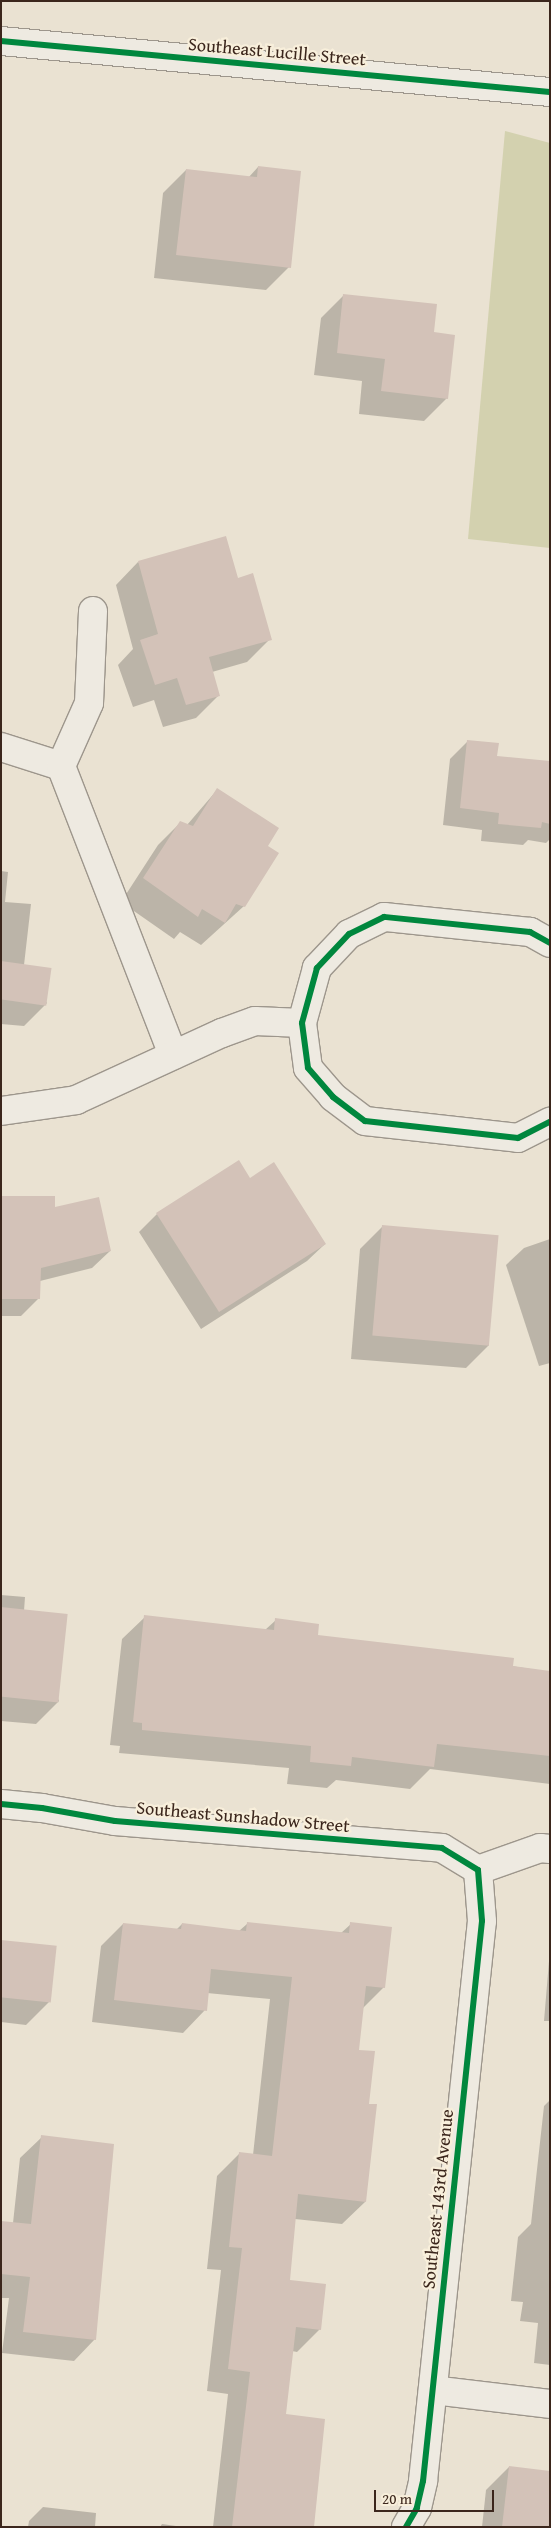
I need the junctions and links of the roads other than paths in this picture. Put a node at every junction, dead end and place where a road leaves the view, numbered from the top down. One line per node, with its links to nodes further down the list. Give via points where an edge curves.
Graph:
1 (1, 41): 2 (street, Southeast Lucille Street)
2 (550, 92)
3 (93, 611): 5 (street, via 89,703)
4 (1, 747): 5 (street)
5 (61, 766): 8 (street)
6 (550, 943): 7 (street, via 530,932 384,917 349,934 317,968)
7 (302, 1022): 8 (street, via 255,1021); 10 (street, via 308,1068 333,1097 365,1121 518,1138)
8 (173, 1055): 9 (street, via 76,1100)
9 (1, 1111)
10 (550, 1122)
11 (1, 1804): 13 (street, Southeast Sunshadow Street, via 115,1821 442,1848)
12 (550, 1849): 13 (street, via 540,1848)
13 (478, 1870): 14 (street, Southeast 143rd Avenue, via 482,1921)
14 (433, 2390): 15 (street); 16 (street, Southeast 143rd Avenue, via 423,2481 417,2508)
15 (550, 2404)
16 (406, 2527)

